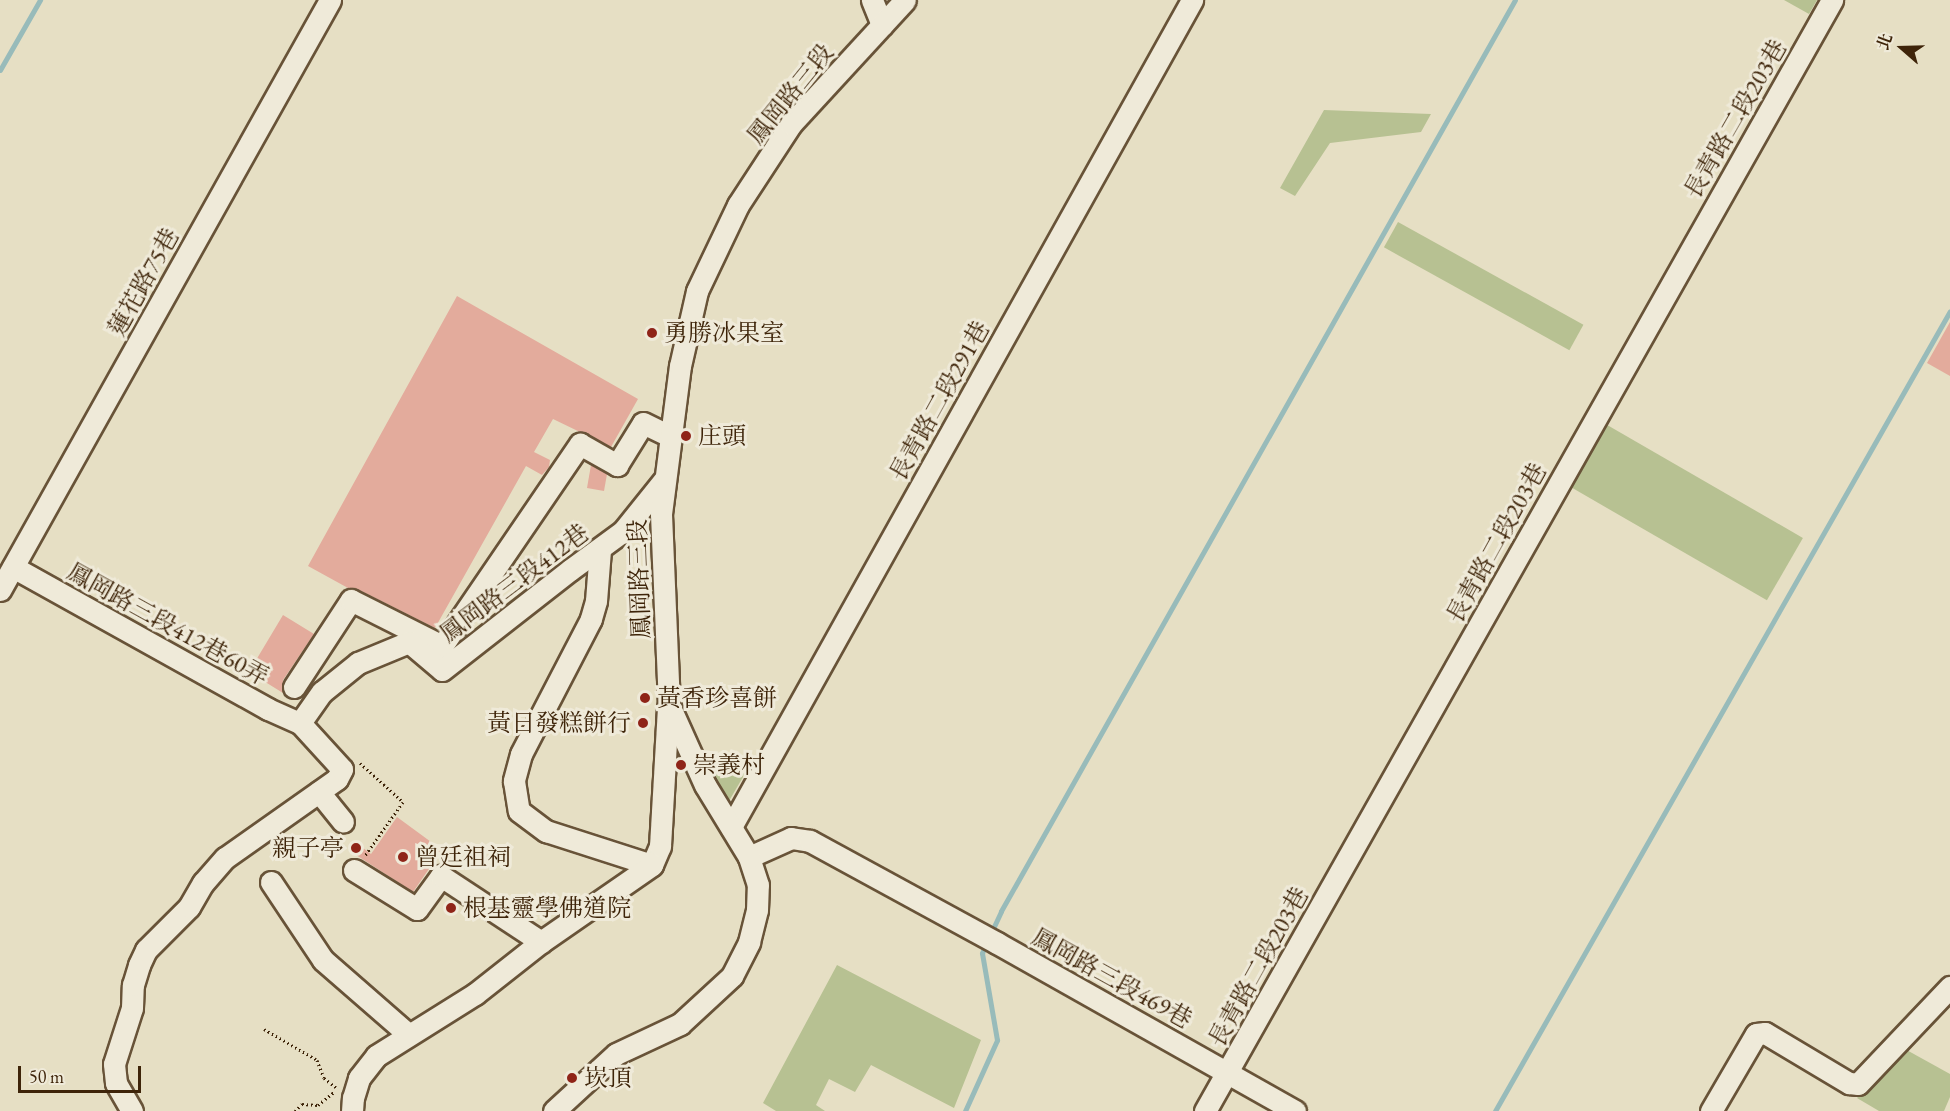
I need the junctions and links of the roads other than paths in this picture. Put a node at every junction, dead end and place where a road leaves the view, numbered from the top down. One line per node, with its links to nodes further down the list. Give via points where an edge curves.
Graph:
1 (330, 0): 10 (street, 蓮花路75巷)
2 (872, 0): 6 (street)
3 (905, 0): 6 (street, 鳳岡路三段)
4 (1192, 0): 17 (street, 長青路二段291巷)
5 (1832, 0): 25 (street, 長青路二段203巷)
6 (882, 25): 7 (street, 鳳岡路三段, via 791,124 738,205 698,291 680,366)
7 (670, 436): 8 (street, 鳳岡路三段); 12 (street, via 644,423 617,465 580,444 442,646 351,600)
8 (664, 480): 9 (street, 鳳岡路三段412巷, via 623,531); 13 (street, 鳳岡路三段, via 661,514)
9 (600, 550): 14 (street, 鳳岡路三段412巷, via 442,670 409,642 358,663 322,692); 19 (street, via 591,619 521,754 514,781 519,811 546,831)
10 (13, 567): 11 (street, 蓮花路75巷); 14 (street, 鳳岡路三段412巷60弄)
11 (0, 590)
12 (294, 687)
13 (669, 705): 17 (street, 鳳岡路三段, via 705,785); 19 (street, via 660,846)
14 (300, 723): 15 (street, via 342,769 337,779)
15 (319, 792): 16 (street); 27 (street, via 225,858 189,907 146,950 133,985 132,1008 114,1064 116,1083)
16 (343, 822)
17 (731, 827): 18 (street, 鳳岡路三段)
18 (749, 857): 25 (street, 鳳岡路三段469巷, via 790,838 810,841); 28 (street, 鳳岡路三段, via 758,885 757,910 749,942 732,976 680,1024 616,1054)
19 (652, 866): 22 (street)
20 (354, 870): 22 (street, via 417,909 441,876)
21 (271, 882): 24 (street, via 323,960)
22 (541, 942): 24 (street, via 475,994)
23 (1950, 987): 31 (street, via 1858,1084 1849,1083 1764,1033 1756,1034)
24 (409, 1035): 26 (street, via 376,1056)
25 (1228, 1073): 29 (street, 長青路二段203巷); 30 (street, 鳳岡路三段469巷)
26 (348, 1100)
27 (132, 1111)
28 (555, 1111)
29 (1205, 1111)
30 (1295, 1111)
31 (1711, 1111)

